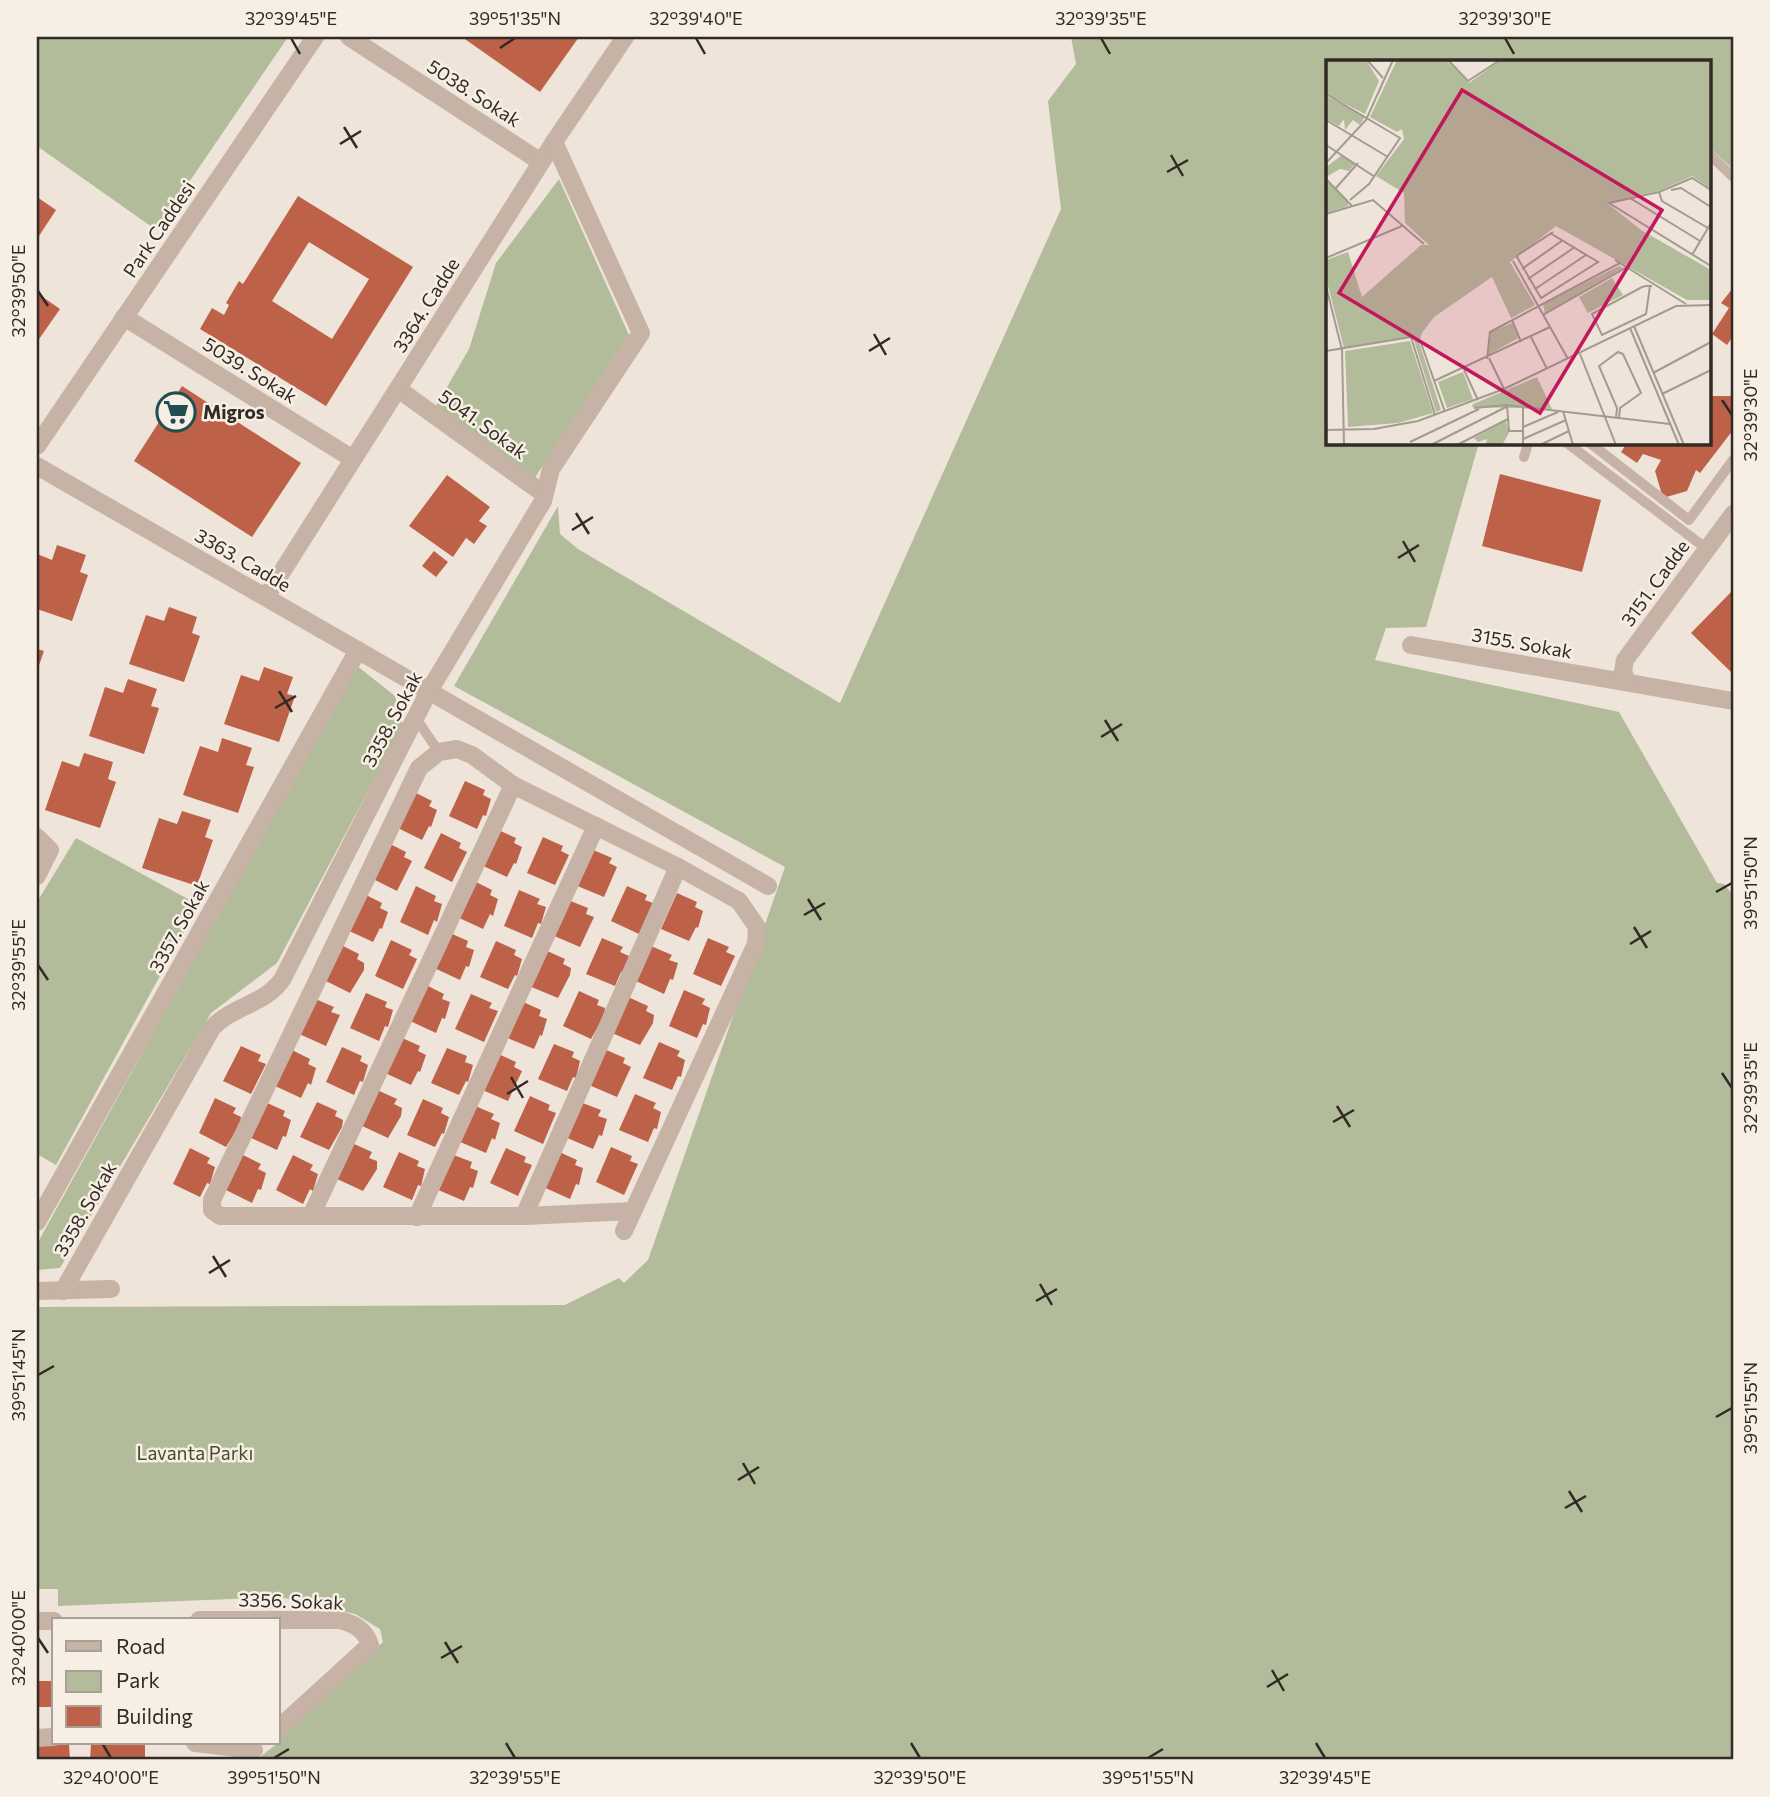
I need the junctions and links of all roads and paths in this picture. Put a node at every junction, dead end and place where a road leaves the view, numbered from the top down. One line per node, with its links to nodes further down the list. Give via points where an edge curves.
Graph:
1 (316, 37): 8 (street, Park Caddesi)
2 (349, 37): 6 (street, 5038. Sokak)
3 (625, 37): 4 (street, 3364. Cadde)
4 (554, 142): 6 (street, 3364. Cadde); 18 (street, 3358. Sokak, via 641,333 551,469)
5 (1710, 155): 7 (lane)
6 (541, 162): 9 (street, 3364. Cadde)
7 (1733, 177)
8 (124, 317): 13 (street, Park Caddesi); 15 (street, 5039. Sokak)
9 (398, 389): 15 (street, 3364. Cadde); 18 (street, 5041. Sokak)
10 (1528, 444): 14 (lane)
11 (1568, 444): 20 (lane)
12 (1591, 444): 16 (lane, via 1689,520)
13 (37, 446)
14 (1524, 457)
15 (353, 459): 21 (street, 3364. Cadde)
16 (1733, 460)
17 (37, 466): 21 (street, 3363. Cadde)
18 (544, 494): 25 (street, 3358. Sokak)
19 (1733, 513): 20 (street, 3151. Cadde)
20 (1707, 549): 24 (street, 3151. Cadde, via 1625,660)
21 (266, 597): 23 (street, 3363. Cadde)
22 (1411, 645): 24 (street, 3155. Sokak)
23 (358, 650): 25 (street, 3363. Cadde); 39 (street, 3357. Sokak)
24 (1626, 682): 26 (street, 3155. Sokak)
25 (429, 691): 27 (street, 3358. Sokak); 34 (street, 3363. Cadde)
26 (1733, 701)
27 (415, 717): 28 (lane); 43 (street, 3358. Sokak, via 278,985 212,1028)
28 (439, 752): 29 (street, via 457,749 472,755); 36 (street, via 419,768 212,1200 212,1210 220,1216)
29 (513, 785): 30 (street); 36 (street)
30 (596, 826): 32 (street); 38 (street)
31 (37, 837): 33 (street, via 50,850)
32 (678, 867): 35 (street, via 739,901 757,927 756,944); 37 (street)
33 (37, 876)
34 (768, 886)
35 (632, 1211): 37 (street); 40 (street)
36 (311, 1216): 38 (street)
37 (524, 1216): 38 (street)
38 (417, 1217)
39 (37, 1222)
40 (624, 1231)
41 (111, 1289): 43 (street)
42 (37, 1291): 43 (street)
43 (63, 1291)
44 (280, 1620): 45 (street, 3356. Sokak, via 339,1620 358,1627 370,1645)
45 (280, 1726)
46 (202, 1744): 47 (street)
47 (253, 1751)

